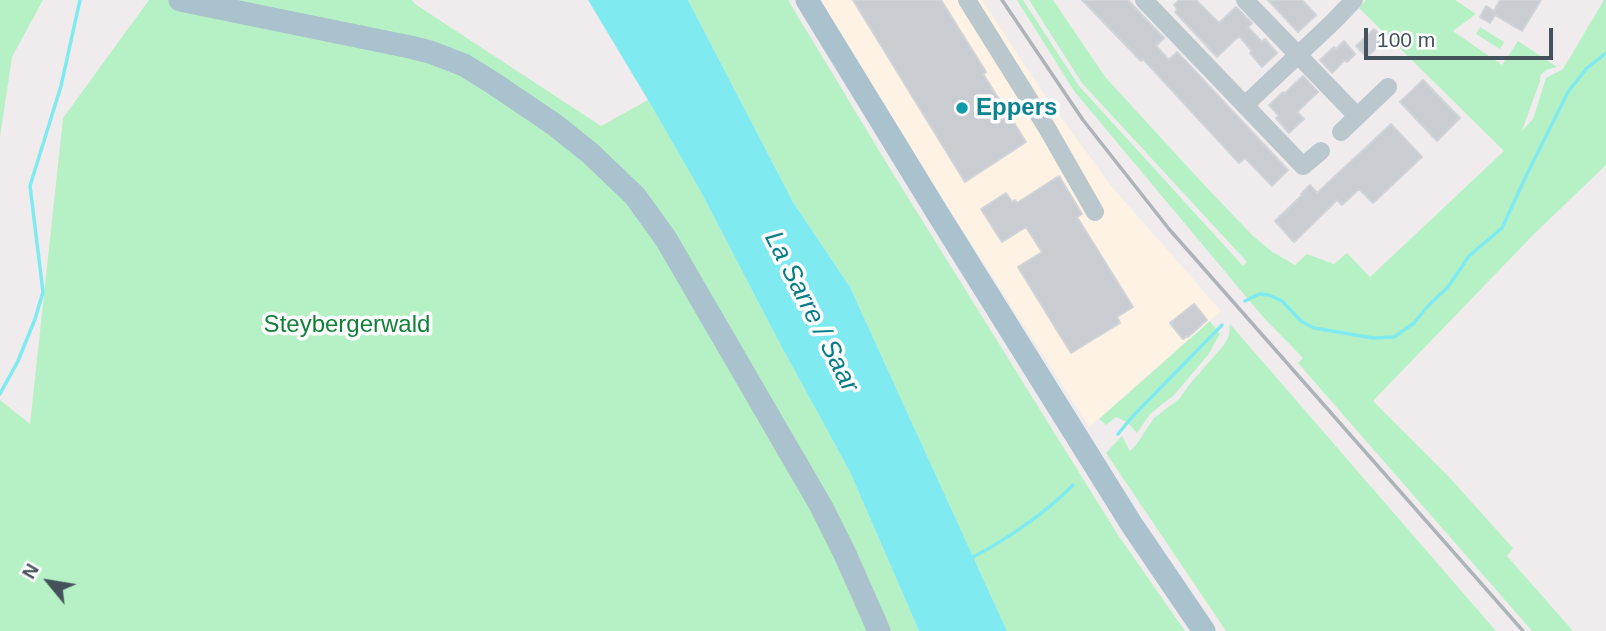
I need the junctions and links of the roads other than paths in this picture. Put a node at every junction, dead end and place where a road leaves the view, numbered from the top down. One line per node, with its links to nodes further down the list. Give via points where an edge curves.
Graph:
1 (180, 0): 14 (main road, via 410,47 464,65 555,125 607,168 635,196 673,250 821,506)
2 (807, 0): 15 (main road, via 1089,457)
3 (967, 0): 13 (street)
4 (1144, 0): 9 (street)
5 (1245, 0): 7 (street)
6 (1354, 0): 7 (street)
7 (1298, 55): 9 (street); 10 (street)
8 (1388, 87): 10 (street)
9 (1245, 105): 12 (street, via 1303,166)
10 (1357, 116): 11 (street)
11 (1341, 132)
12 (1321, 150)
13 (1095, 212)
14 (879, 631)
15 (1204, 631)

